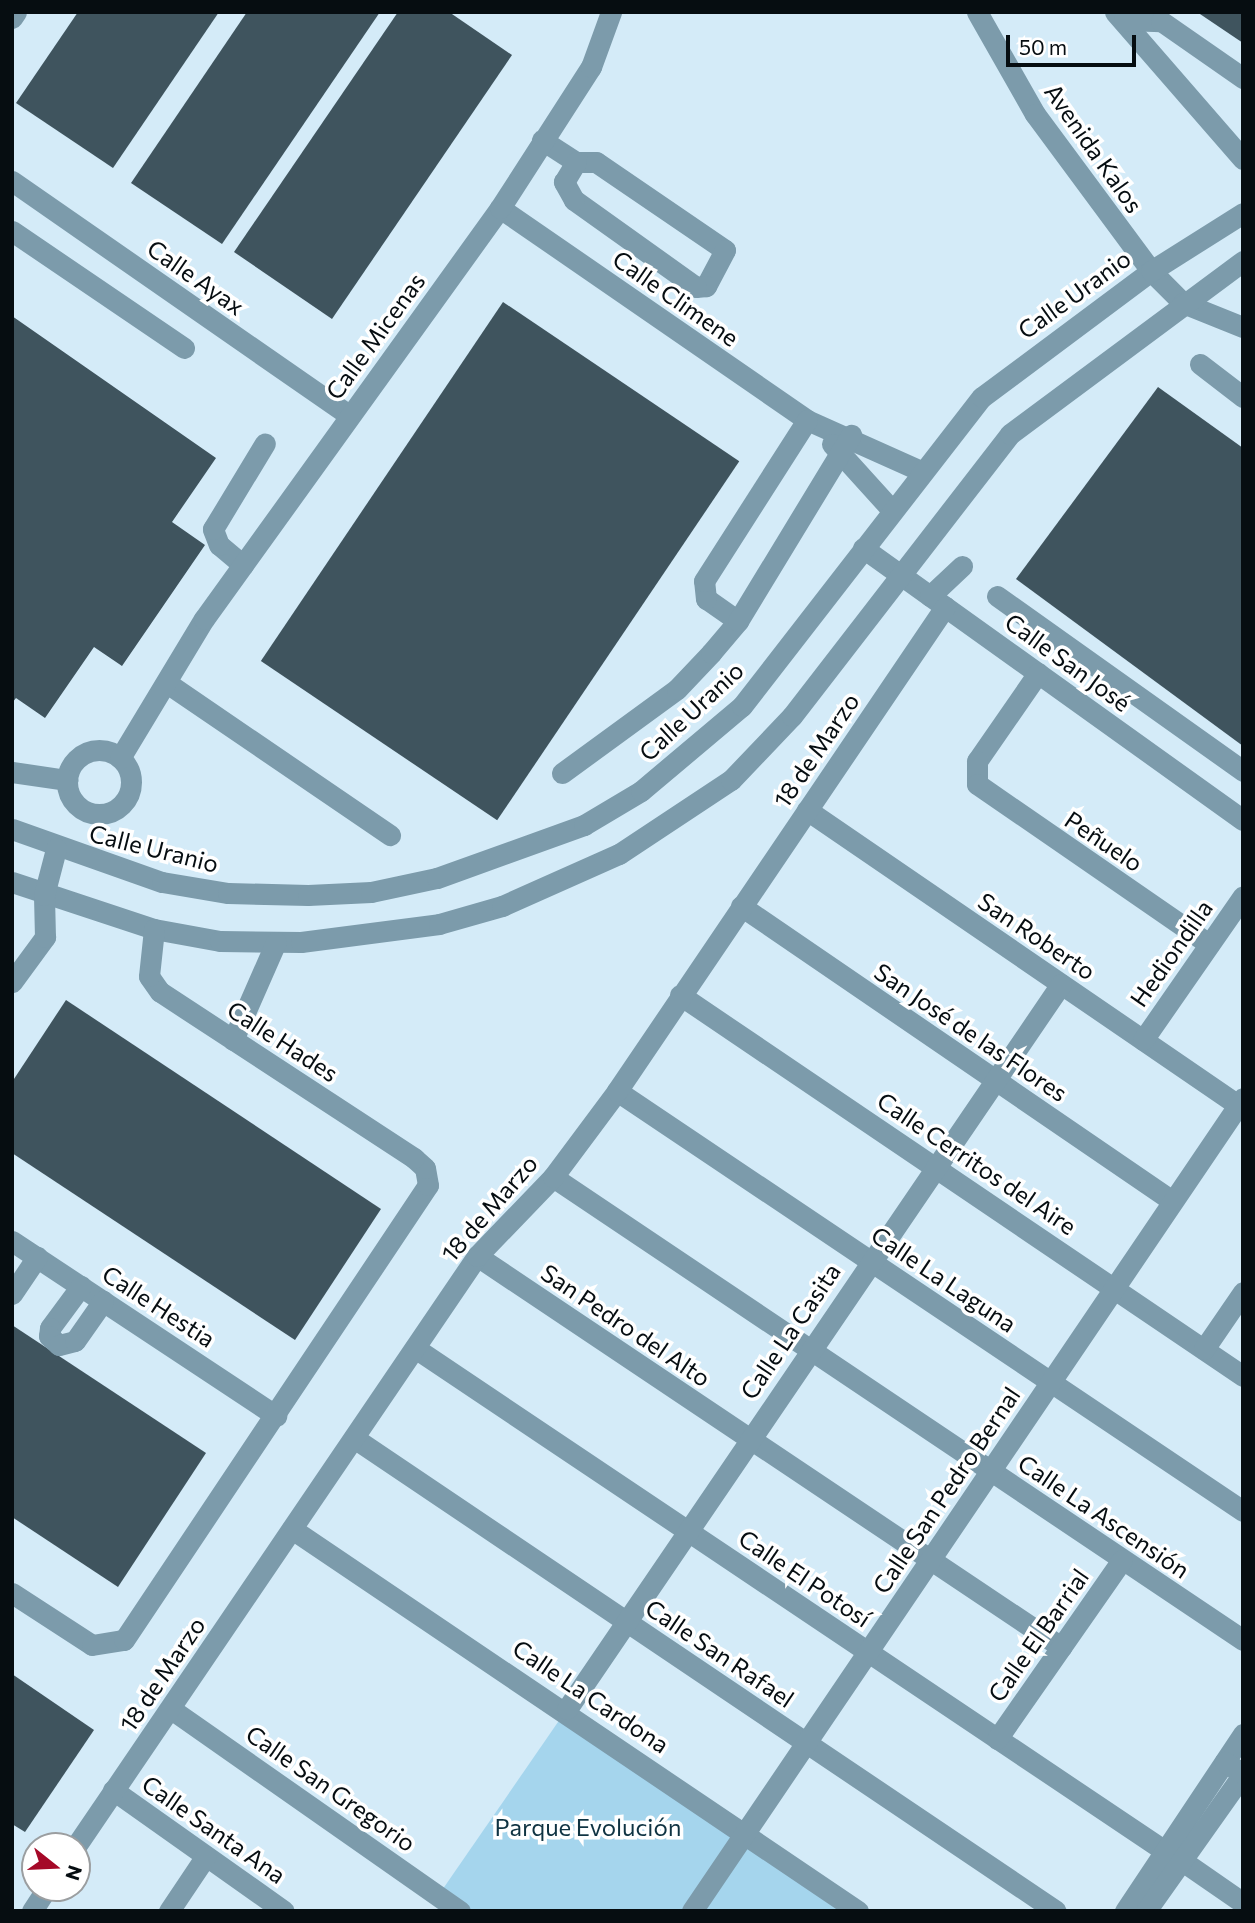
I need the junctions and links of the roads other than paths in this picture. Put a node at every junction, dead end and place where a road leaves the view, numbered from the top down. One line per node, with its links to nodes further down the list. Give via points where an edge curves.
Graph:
1 (16, 12): 5 (street)
2 (611, 12): 7 (street, Calle Micenas, via 591,67)
3 (977, 12): 15 (street, Avenida Kalos, via 1035,114)
4 (1119, 16): 6 (street, via 1161,21); 8 (street)
5 (12, 18)
6 (1243, 78)
7 (542, 140): 9 (street); 11 (street, Calle Micenas)
8 (1243, 159)
9 (576, 162): 9 (street, via 564,182 574,200 696,287 706,286 725,250 596,162)
10 (12, 181): 21 (street, Calle Ayax)
11 (500, 208): 21 (street, Calle Micenas); 22 (street, Calle Climene)
12 (1243, 213): 15 (street, Calle Uranio)
13 (12, 230): 18 (street)
14 (1243, 261): 16 (street)
15 (1151, 271): 16 (street, Avenida Kalos); 26 (street, Calle Uranio, via 982,397)
16 (1183, 303): 17 (street); 31 (street, via 1010,434)
17 (1243, 327)
18 (184, 348)
19 (1200, 364): 20 (street)
20 (1243, 397)
21 (349, 415): 29 (street, Calle Micenas)
22 (815, 425): 23 (street, Calle Climene); 25 (street, Calle Climene); 34 (street, via 704,581 706,599)
23 (851, 435): 25 (street); 26 (street, Calle Climene)
24 (265, 443): 29 (street, via 213,528 219,545)
25 (839, 455): 27 (street, Calle Climene); 34 (street)
26 (919, 470): 27 (street, Calle Uranio)
27 (891, 509): 28 (street, Calle Uranio)
28 (863, 548): 31 (street, Calle San José); 46 (street, Calle Uranio, via 778,663 698,747 584,825 503,859 371,892 308,895 228,893 162,882)
29 (243, 565): 36 (street, Calle Micenas)
30 (962, 566): 33 (street, 18 de Marzo)
31 (897, 572): 33 (street, Calle San José); 52 (street, via 792,716 731,780 667,827 502,906 369,937)
32 (998, 596): 38 (street)
33 (938, 602): 35 (street, Calle San José); 42 (street, 18 de Marzo)
34 (738, 621): 40 (street, via 677,689)
35 (1038, 673): 43 (street, Calle San José); 53 (street, Peñuelo, via 977,761 973,777 981,790)
36 (167, 682): 37 (street, Calle Micenas); 45 (street)
37 (120, 758): 41 (street, via 102,750 82,755); 41 (street, via 131,785 116,809 97,814 79,807)
38 (1243, 771)
39 (12, 772): 41 (street)
40 (562, 773)
41 (67, 780)
42 (807, 810): 50 (street, 18 de Marzo); 55 (street, San Roberto)
43 (1243, 820)
44 (12, 829): 46 (street, Calle Uranio)
45 (390, 835)
46 (56, 849): 48 (street)
47 (12, 882): 48 (street)
48 (44, 895): 51 (street); 54 (street, via 46,937)
49 (1243, 896): 53 (street, Hediondilla)
50 (741, 906): 56 (street, 18 de Marzo); 59 (street, San José de las Flores)
51 (154, 929): 52 (street); 57 (street, Calle Hades, via 152,984)
52 (276, 942): 57 (street)
53 (1209, 944): 58 (street, Hediondilla)
54 (12, 982)
55 (1061, 984): 58 (street, San Roberto); 59 (street, Calle La Casita)
56 (680, 995): 60 (street, 18 de Marzo); 62 (street, Calle Cerritos del Aire)
57 (233, 1040): 79 (street, Calle Hades, via 414,1158 429,1176 423,1197)
58 (1143, 1040): 61 (street, San Roberto)
59 (994, 1080): 62 (street, Calle La Casita); 64 (street, San José de las Flores)
60 (617, 1091): 63 (street, 18 de Marzo); 68 (street, Calle La Laguna)
61 (1240, 1102): 64 (street, Calle San Pedro Bernal)
62 (935, 1167): 68 (street, Calle La Casita); 70 (street, Calle Cerritos del Aire)
63 (553, 1177): 66 (street, 18 de Marzo); 75 (street, Calle La Ascensión)
64 (1171, 1200): 70 (street, Calle San Pedro Bernal)
65 (13, 1242): 67 (street, Calle Hestia)
66 (477, 1256): 74 (street, 18 de Marzo); 81 (street, San Pedro del Alto)
67 (37, 1257): 69 (street, Calle Hestia); 72 (street)
68 (870, 1260): 75 (street, Calle La Casita); 78 (street, Calle La Laguna)
69 (81, 1286): 73 (street, Calle Hestia); 73 (street, via 50,1328 49,1336 59,1345 75,1340)
70 (1114, 1288): 76 (street, Calle Cerritos del Aire); 78 (street, Calle San Pedro Bernal)
71 (1243, 1292): 76 (street)
72 (12, 1294)
73 (103, 1301): 79 (street, Calle Hestia)
74 (415, 1348): 80 (street, 18 de Marzo); 85 (street, Calle El Potosí)
75 (809, 1349): 81 (street, Calle La Casita); 82 (street, Calle La Ascensión)
76 (1204, 1349): 77 (street, Calle Cerritos del Aire)
77 (1243, 1377)
78 (1051, 1382): 82 (street, Calle San Pedro Bernal); 83 (street, Calle La Laguna)
79 (276, 1416): 88 (street, via 117,1646 92,1645)
80 (354, 1438): 84 (street, 18 de Marzo); 89 (street, Calle San Rafael)
81 (749, 1439): 85 (street, Calle La Casita); 86 (street, San Pedro del Alto)
82 (990, 1471): 86 (street, Calle San Pedro Bernal); 87 (street, Calle La Ascensión)
83 (1243, 1511)
84 (292, 1529): 93 (street, 18 de Marzo); 94 (street, Calle La Cardona)
85 (687, 1531): 89 (street, Calle La Casita); 92 (street, Calle El Potosí)
86 (931, 1559): 91 (street, San Pedro del Alto); 92 (street, Calle San Pedro Bernal)
87 (1122, 1560): 90 (street, Calle La Ascensión); 91 (street, Calle El Barrial)
88 (12, 1592)
89 (627, 1622): 94 (street, Calle La Casita); 97 (street, Calle San Rafael)
90 (1243, 1640)
91 (1061, 1647): 96 (street, Calle El Barrial)
92 (867, 1652): 96 (street, Calle El Potosí); 97 (street, Calle San Pedro Bernal)
93 (171, 1709): 99 (street, 18 de Marzo); 104 (street, Calle San Gregorio)
94 (567, 1709): 101 (street, Calle La Cardona)
95 (1243, 1734): 98 (street)
96 (997, 1739): 103 (street, Calle El Potosí)
97 (807, 1742): 101 (street, Calle San Pedro Bernal); 111 (street, Calle San Rafael)
98 (1234, 1768): 103 (street)
99 (113, 1790): 100 (street, 18 de Marzo); 102 (street, Calle Santa Ana)
100 (85, 1832)
101 (744, 1833): 109 (street, Calle San Pedro Bernal); 110 (street, Calle La Cardona)
102 (206, 1856): 106 (street); 107 (street, Calle Santa Ana)
103 (1173, 1856): 105 (street, Calle El Potosí); 112 (street); 113 (street)
104 (432, 1903): 108 (street, Calle San Gregorio)
105 (1243, 1903)
106 (169, 1911)
107 (284, 1911)
108 (460, 1911)
109 (692, 1911)
110 (858, 1911)
111 (1056, 1911)
112 (1125, 1911)
113 (1146, 1911)

